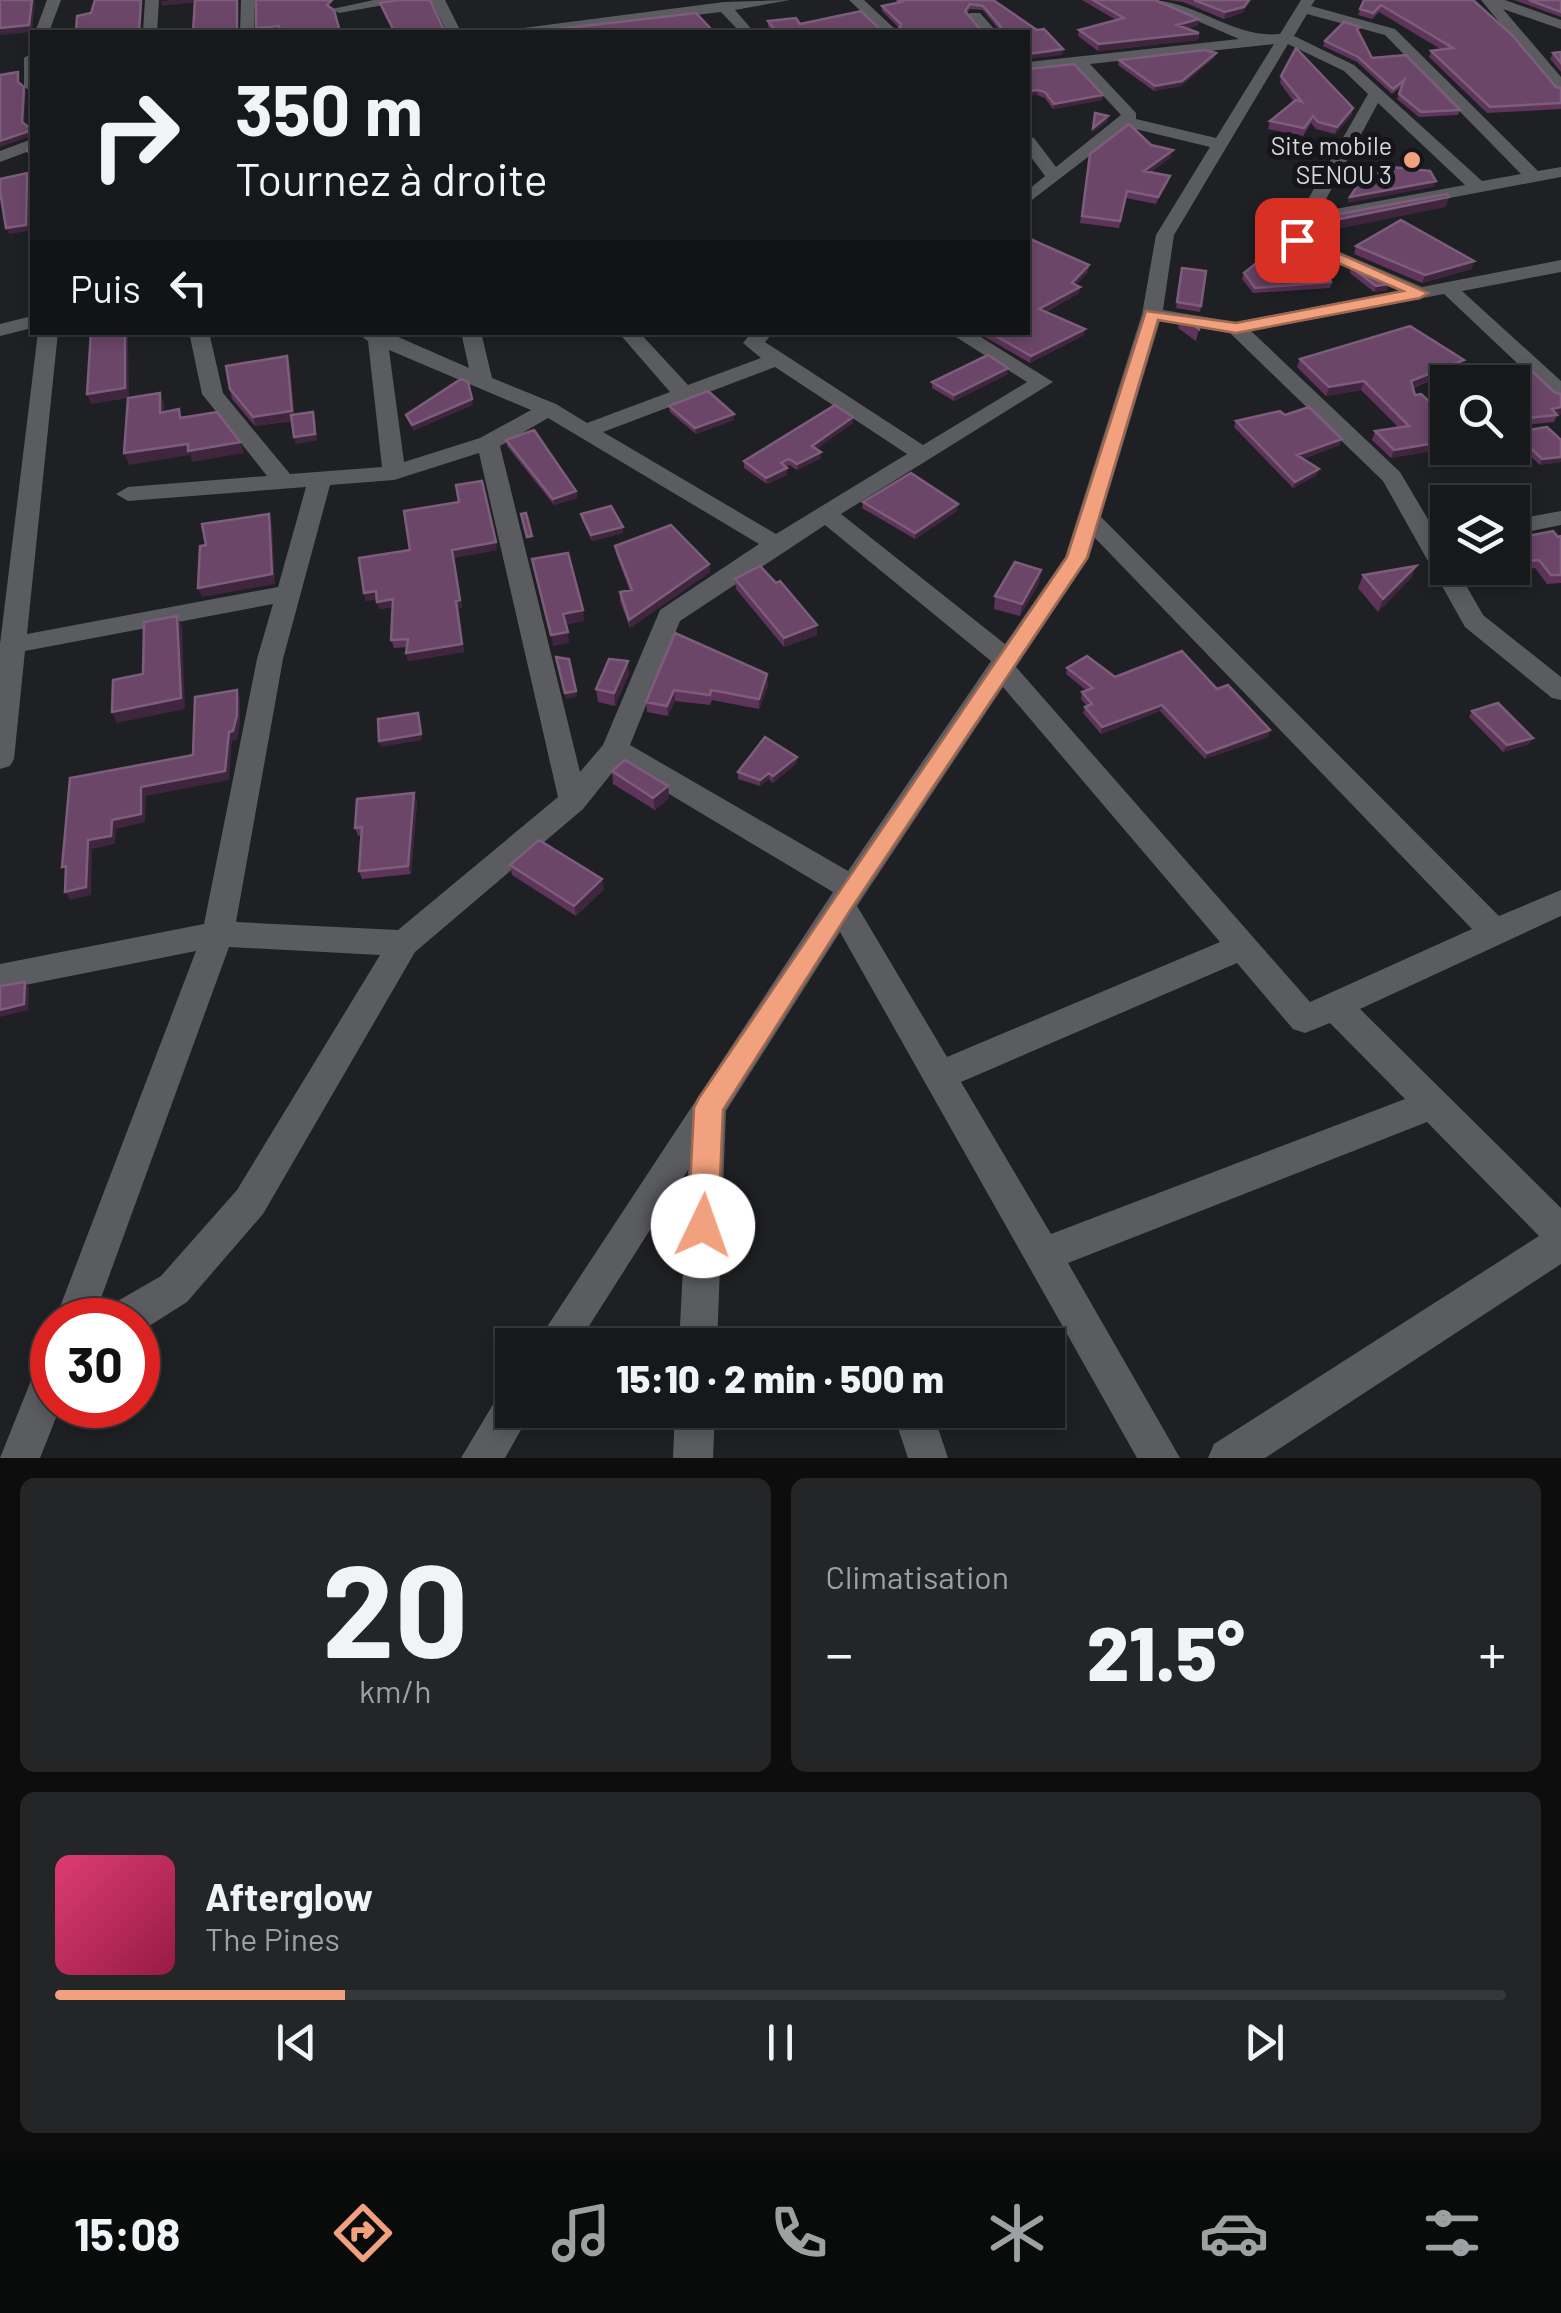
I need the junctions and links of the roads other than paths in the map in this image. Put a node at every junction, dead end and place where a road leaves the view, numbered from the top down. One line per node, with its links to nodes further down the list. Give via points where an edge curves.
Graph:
1 (54, 0): 15 (street)
2 (152, 0): 16 (street)
3 (248, 0): 17 (street)
4 (406, 0): 12 (street)
5 (438, 0): 18 (street)
6 (783, 0): 11 (street)
7 (856, 0): 21 (street)
8 (1156, 0): 24 (street)
9 (1490, 0): 14 (street); 27 (street)
10 (1306, 5): 23 (street); 36 (street, via 1390,32)
11 (724, 6): 19 (street, via 612,14); 20 (street)
12 (339, 10)
13 (975, 16): 22 (street)
14 (1561, 25)
15 (43, 30)
16 (150, 30)
17 (247, 30)
18 (453, 30)
19 (534, 30)
20 (745, 30)
21 (889, 30)
22 (988, 30)
23 (1286, 38): 24 (street); 28 (street, via 1349,68); 30 (street)
24 (1258, 42): 25 (street)
25 (1078, 60): 26 (street); 29 (street, via 1130,116)
26 (1030, 66)
27 (1561, 87)
28 (1376, 94): 37 (street); 39 (street)
29 (1124, 120): 30 (street); 35 (street)
30 (1221, 144): 43 (street, via 1164,235)
31 (30, 145): 33 (street)
32 (1030, 145): 35 (street)
33 (0, 157)
34 (1561, 172): 36 (street)
35 (1055, 176): 38 (street)
36 (1534, 177): 37 (street)
37 (1478, 188): 39 (street)
38 (1030, 196)
39 (1306, 219): 42 (street, via 1266,227)
40 (1561, 266): 41 (street)
41 (1447, 287): 42 (street); 57 (street)
42 (1420, 293): 45 (street)
43 (1152, 314): 45 (street); 68 (street)
44 (30, 322): 46 (street)
45 (1236, 328): 71 (street, via 1392,477)
46 (0, 330)
47 (48, 335): 75 (street)
48 (199, 335): 65 (street, via 213,394)
49 (374, 335): 63 (street)
50 (376, 335): 56 (street)
51 (473, 335): 56 (street)
52 (631, 335): 58 (street)
53 (762, 335): 55 (street, via 754,344)
54 (963, 335): 62 (street, via 1042,382)
55 (777, 359): 58 (street); 62 (street)
56 (482, 382): 59 (street)
57 (1561, 392)
58 (684, 394): 60 (street)
59 (548, 409): 60 (street); 61 (street)
60 (585, 431): 72 (street)
61 (488, 443): 63 (street); 81 (street)
62 (923, 455): 67 (street)
63 (394, 473): 64 (street)
64 (320, 479): 65 (street); 74 (street)
65 (284, 482): 66 (street)
66 (128, 494)
67 (826, 514): 72 (street); 77 (street)
68 (1089, 518): 77 (street, via 1077,558); 84 (street)
69 (1561, 518): 70 (street)
70 (1530, 524)
71 (1430, 530)
72 (776, 544): 79 (street, via 669,616)
73 (1458, 585): 78 (street, via 1474,622)
74 (288, 592): 76 (street); 85 (street)
75 (8, 612): 76 (street)
76 (13, 645): 80 (street)
77 (1004, 663): 82 (street); 87 (street)
78 (1561, 691)
79 (615, 749): 81 (street); 82 (street)
80 (0, 759)
81 (572, 801): 86 (street)
82 (846, 897): 90 (street); 92 (street)
83 (1561, 902): 84 (street)
84 (1494, 932): 89 (street)
85 (218, 934): 86 (street); 88 (street); 96 (street)
86 (404, 942): 97 (street, via 250,1202)
87 (1242, 947): 89 (street, via 1304,1019); 90 (street)
88 (0, 977)
89 (1334, 1005): 91 (street)
90 (939, 1076): 95 (street)
91 (1433, 1104): 93 (street); 95 (street)
92 (709, 1108): 98 (street); 99 (street)
93 (1561, 1233)
94 (1561, 1243): 109 (street)
95 (1043, 1255): 108 (street)
96 (82, 1298)
97 (159, 1298)
98 (565, 1328)
99 (699, 1328)
100 (32, 1428): 104 (street)
101 (500, 1428): 105 (street)
102 (694, 1428): 106 (street)
103 (918, 1428): 107 (street)
104 (20, 1458)
105 (481, 1458)
106 (692, 1458)
107 (928, 1458)
108 (1160, 1458)
109 (1228, 1458)

